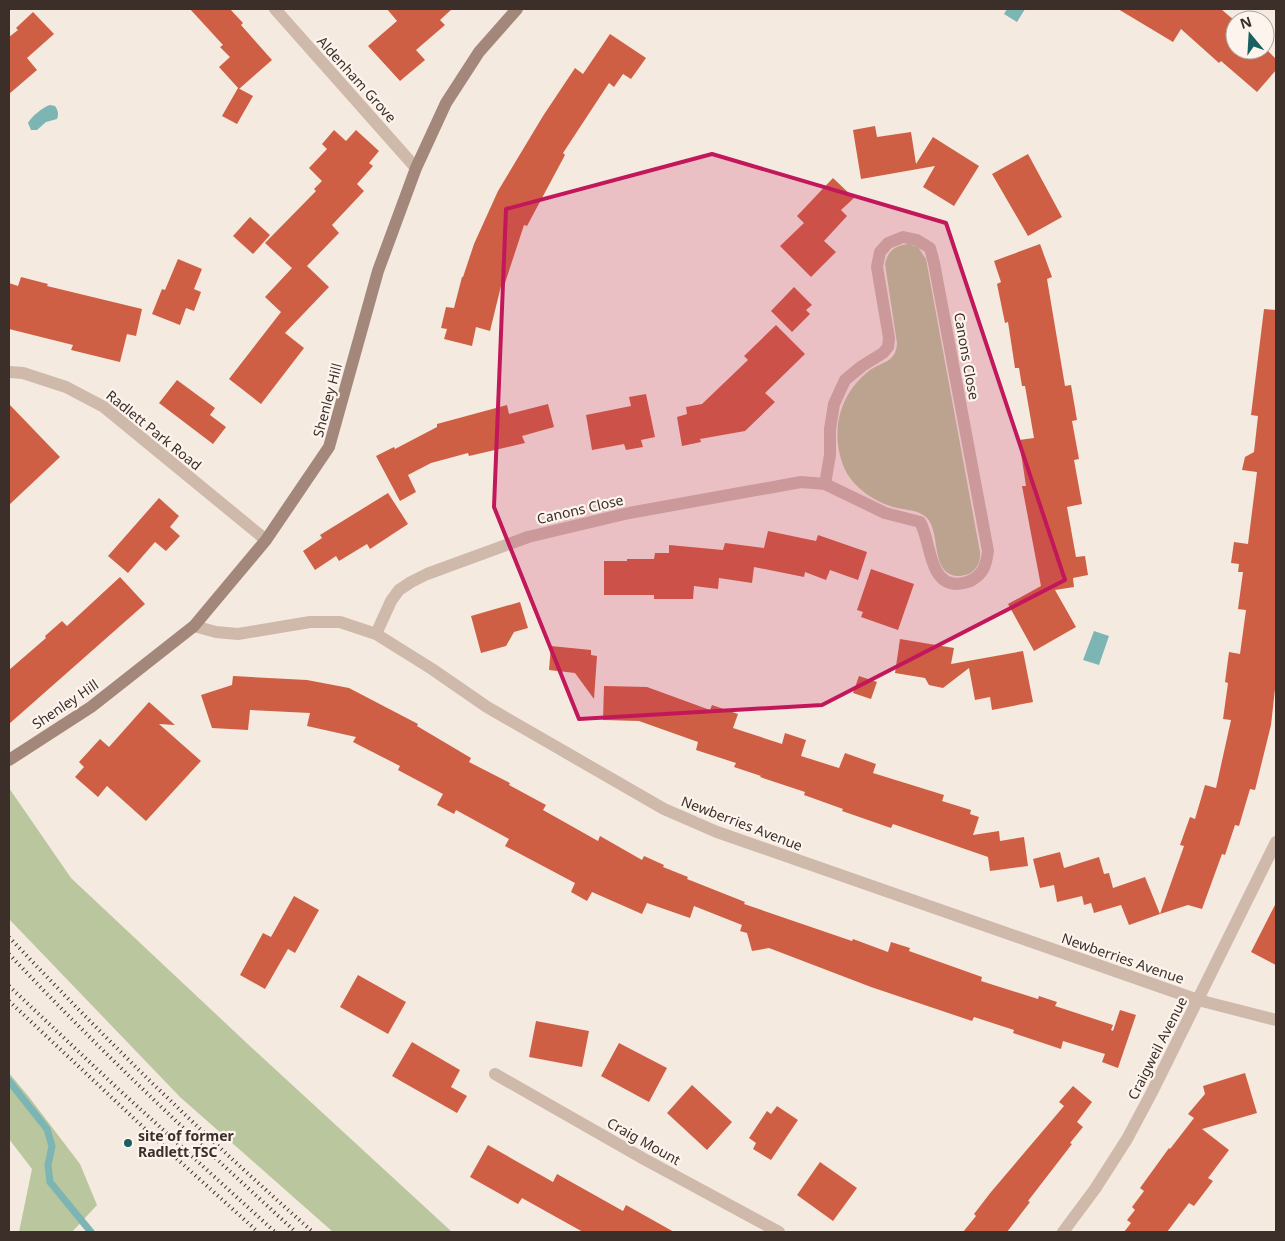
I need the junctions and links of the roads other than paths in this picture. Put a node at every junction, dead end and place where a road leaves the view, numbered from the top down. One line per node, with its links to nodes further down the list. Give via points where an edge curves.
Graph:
1 (274, 9): 3 (street, Aldenham Grove)
2 (518, 9): 3 (street, Shenley Hill, via 479,52 446,103)
3 (416, 168): 6 (street, Shenley Hill, via 378,271 329,448)
4 (9, 372): 6 (street, Radlett Park Road, via 66,386 104,407)
5 (825, 484): 5 (street, Canons Close, via 834,404 845,380 888,347 877,267 880,252 888,243 903,237 917,240 930,248 934,263 988,551 986,566 979,576 967,583 951,584 938,575 920,522 885,513); 8 (street, Canons Close, via 801,482 639,511 528,537 411,582 391,601)
6 (266, 540): 7 (street, Shenley Hill)
7 (194, 626): 8 (street, Newberries Avenue, via 238,634 310,622 340,622); 9 (street, Shenley Hill, via 91,707)
8 (376, 634): 11 (street, Newberries Avenue, via 487,707 664,809 717,832)
9 (9, 760)
10 (1276, 842): 11 (street, Craigweil Avenue)
11 (1198, 1000): 12 (street, Newberries Avenue); 15 (street, Craigweil Avenue, via 1126,1139)
12 (1276, 1020)
13 (495, 1074): 14 (street, Craig Mount)
14 (779, 1232)
15 (1063, 1232)

